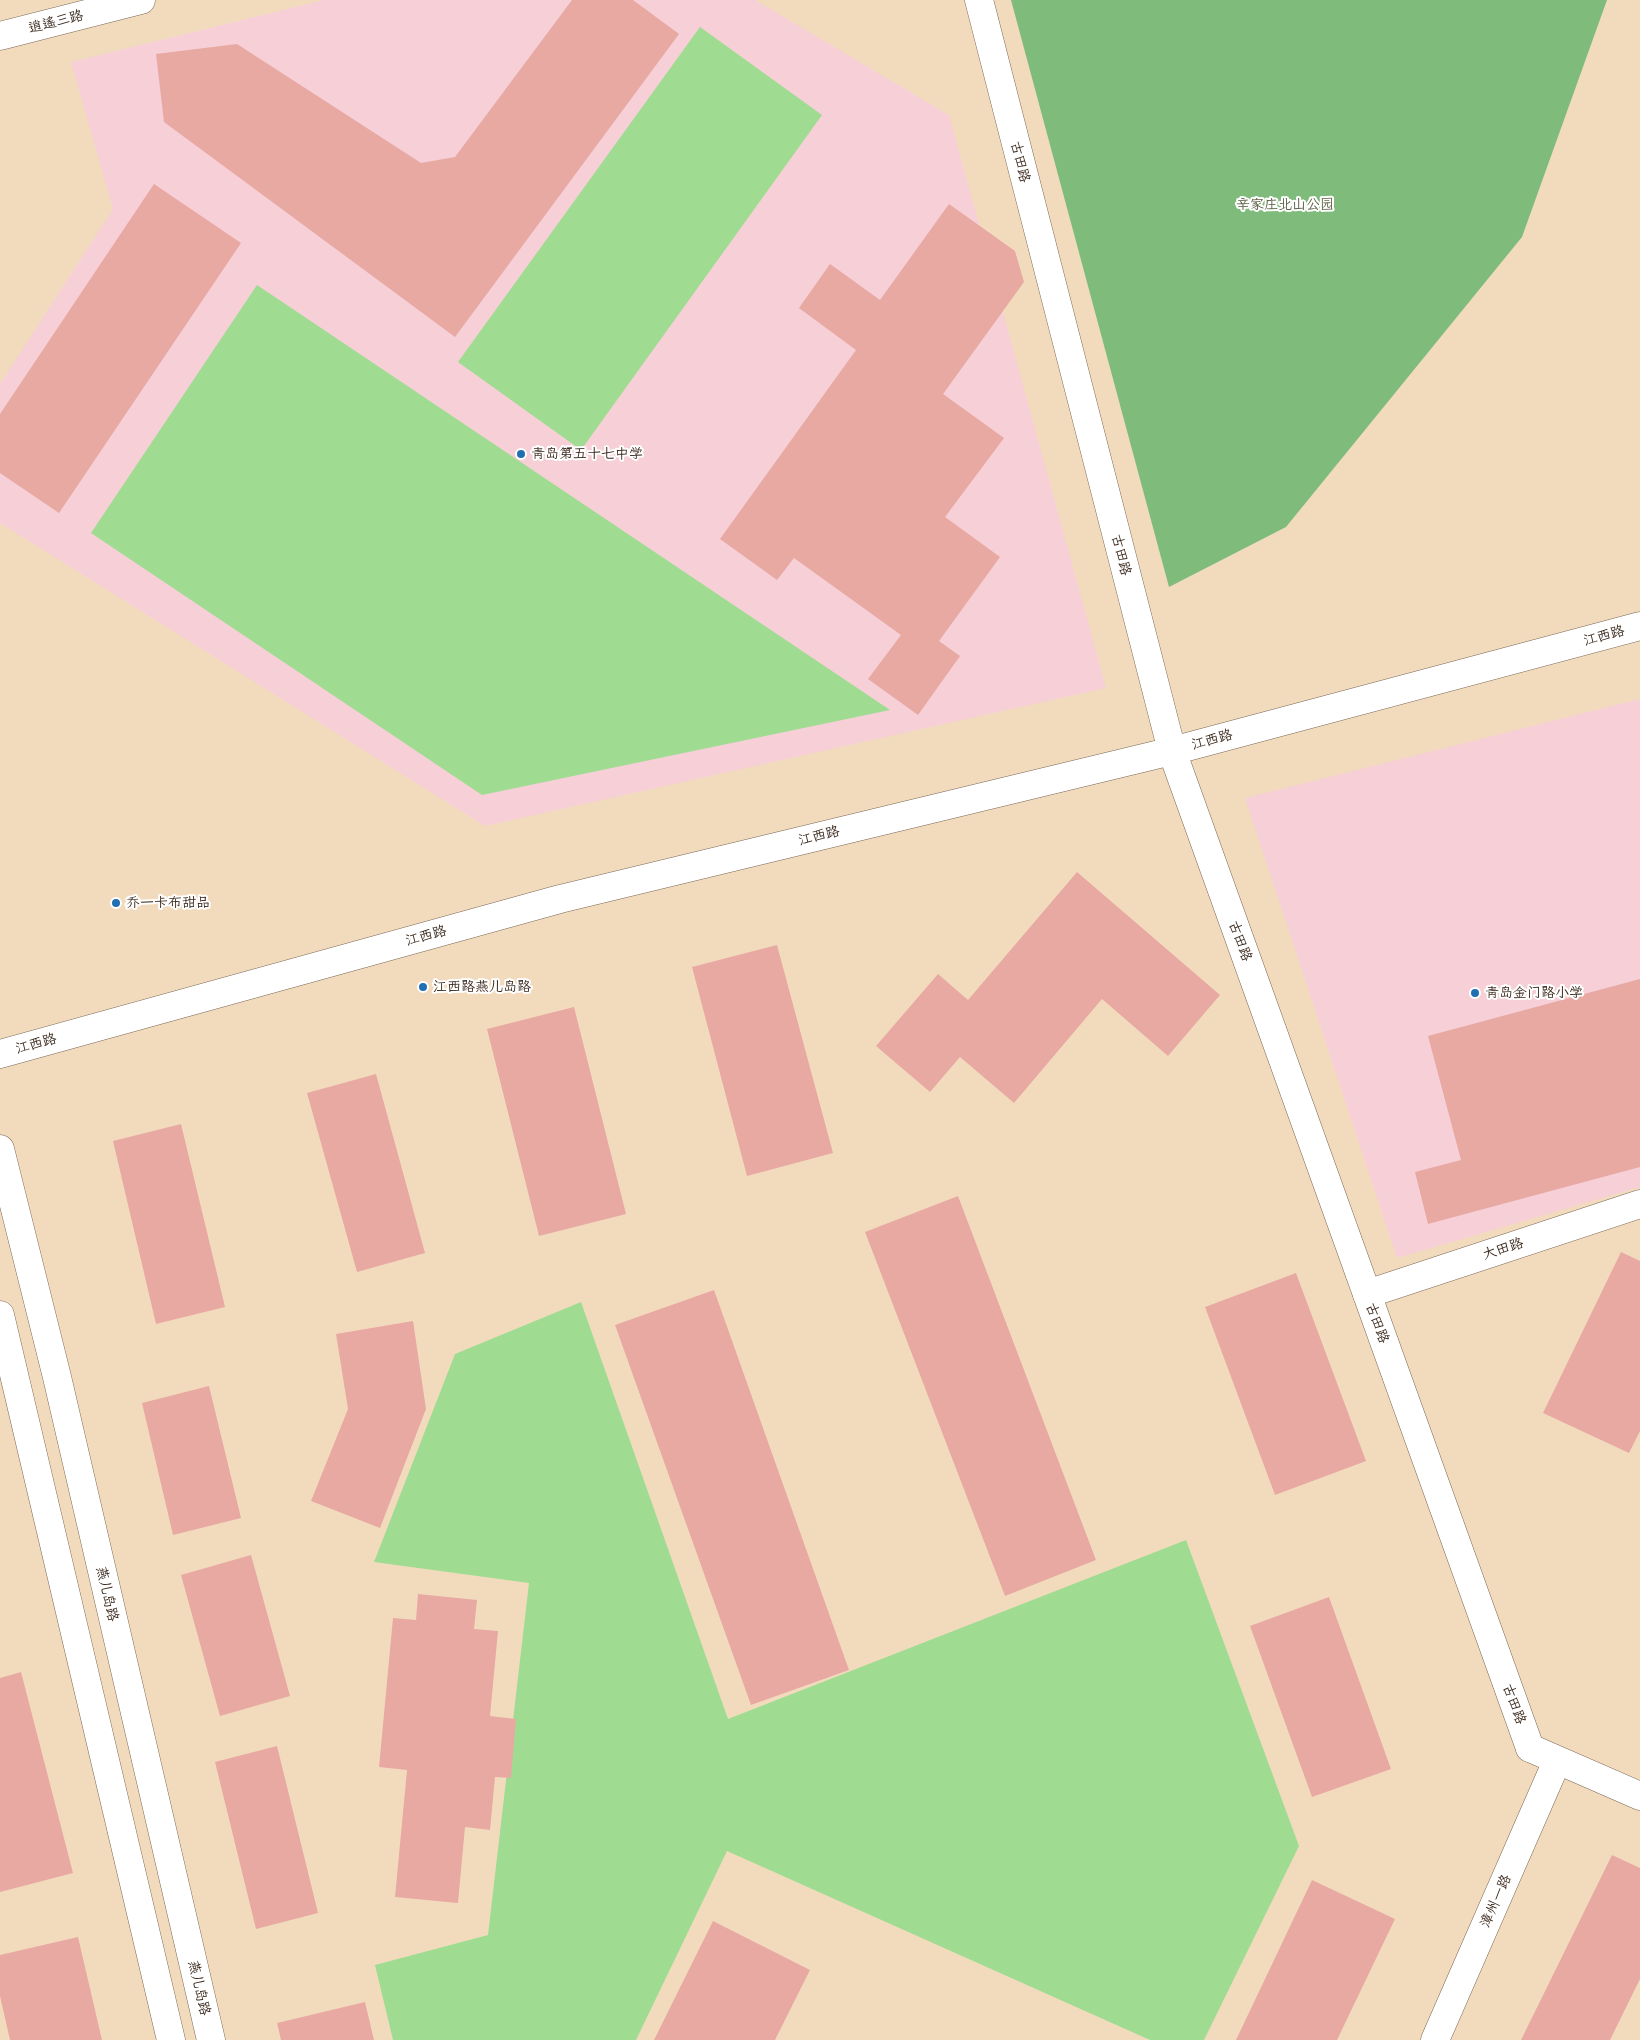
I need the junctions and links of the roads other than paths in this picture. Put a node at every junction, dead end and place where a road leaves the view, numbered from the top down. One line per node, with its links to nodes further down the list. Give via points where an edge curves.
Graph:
1 (141, 0): 3 (main road, 逍遥三路)
2 (979, 0): 5 (main road, 古田路)
3 (0, 36)
4 (1640, 626): 5 (main road, 江西路)
5 (1172, 750): 6 (main road, 江西路, via 560,899); 9 (main road, 古田路)
6 (0, 1054)
7 (0, 1148): 14 (main road, 燕儿岛路, via 57,1377)
8 (1640, 1204): 9 (main road, 大田路)
9 (1367, 1294): 11 (main road, 古田路, via 1530,1748)
10 (0, 1315): 13 (main road)
11 (1557, 1761): 12 (main road, 古田路); 15 (main road, 漳州一路)
12 (1640, 1796)
13 (171, 2040)
14 (211, 2040)
15 (1435, 2040)

